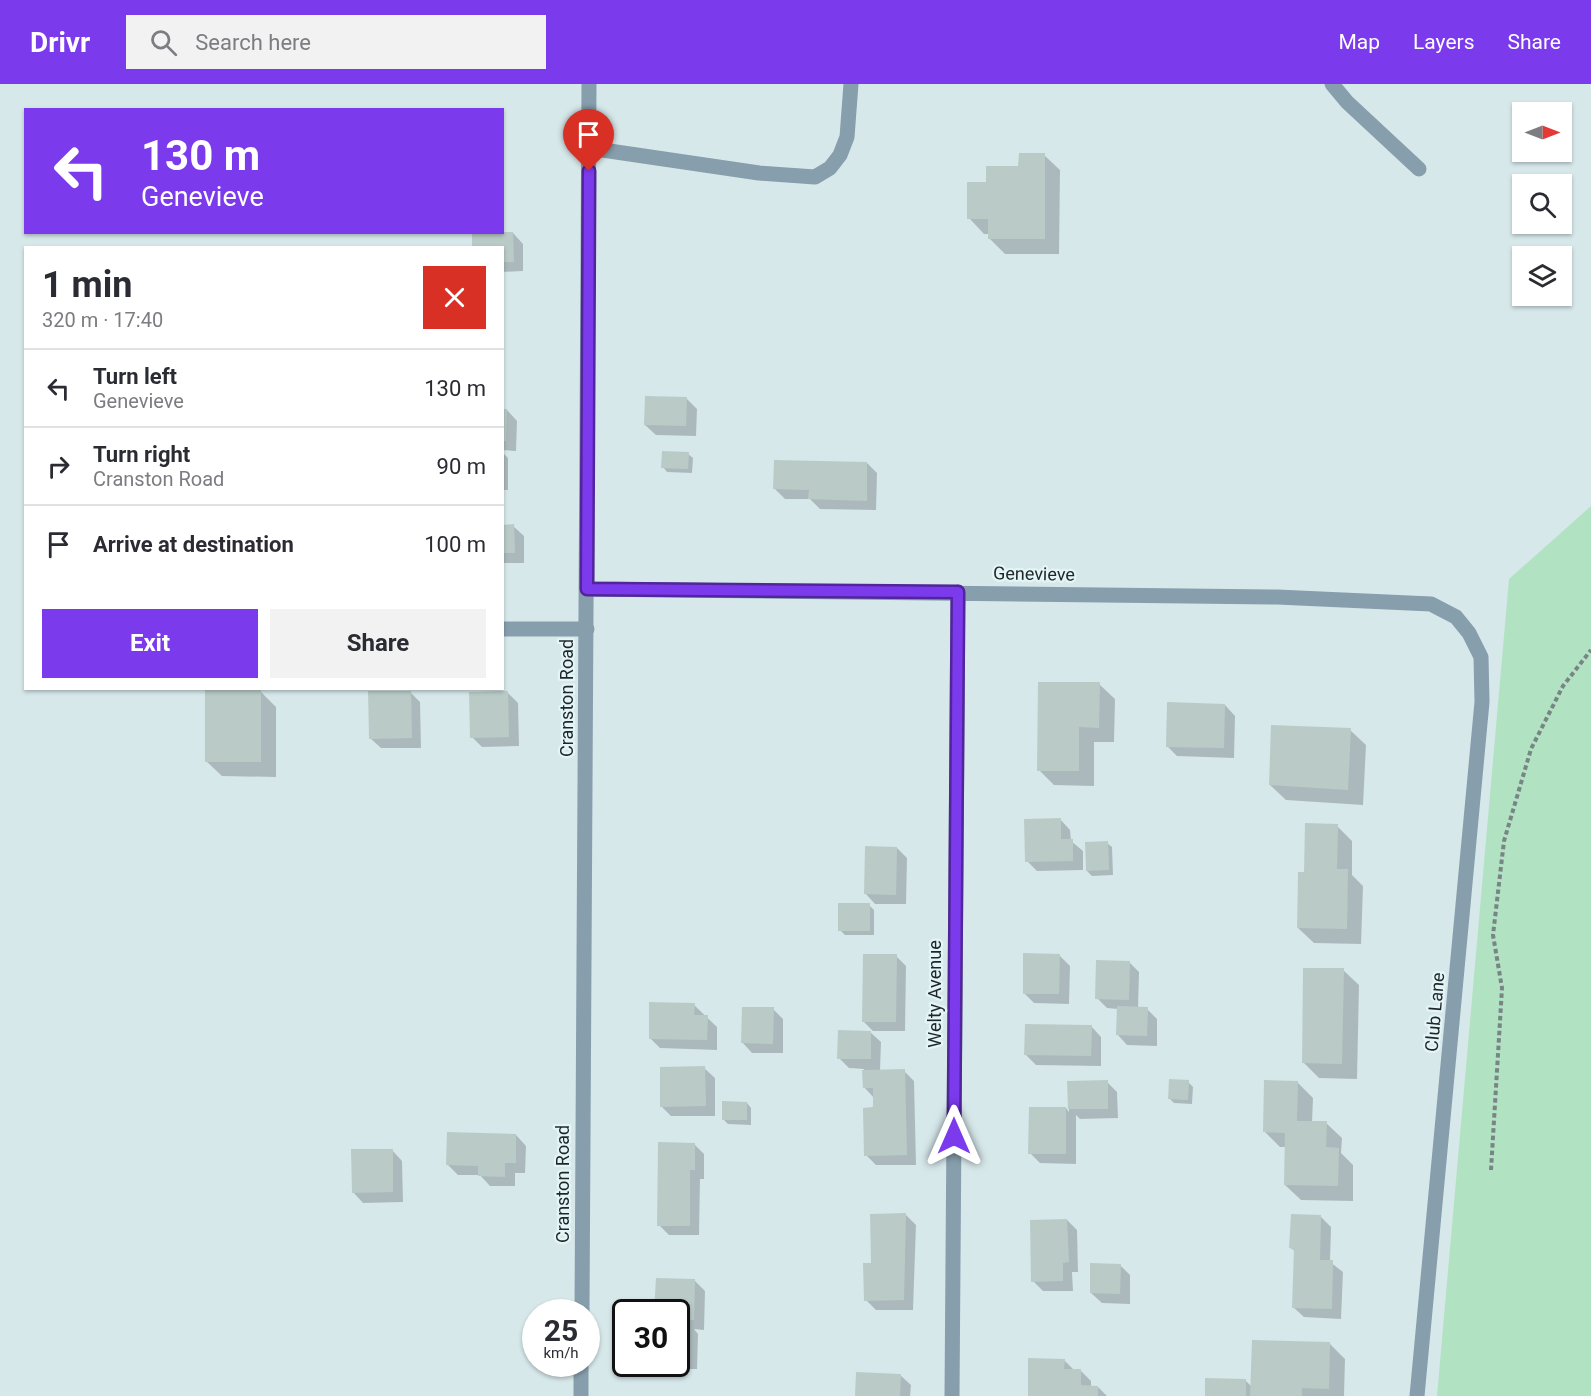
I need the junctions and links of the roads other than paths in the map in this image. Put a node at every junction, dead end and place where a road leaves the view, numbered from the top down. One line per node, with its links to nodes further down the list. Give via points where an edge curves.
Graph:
1 (589, 84): 4 (street, Cranston Road)
2 (851, 84): 4 (street, via 847,137 830,168 815,177 759,173)
3 (1332, 84): 5 (street)
4 (589, 148): 6 (street, Cranston Road)
5 (1419, 169)
6 (587, 589): 7 (street, Genevieve); 9 (street, Cranston Road)
7 (958, 592): 10 (street, Genevieve, via 1277,597 1431,604 1456,617); 14 (street, Welty Avenue)
8 (504, 629): 9 (street)
9 (587, 629): 11 (street, Cranston Road)
10 (1469, 633): 15 (street, Club Lane, via 1481,657 1479,753)
11 (582, 1299)
12 (581, 1377): 13 (street)
13 (581, 1396)
14 (952, 1396)
15 (1417, 1396)

